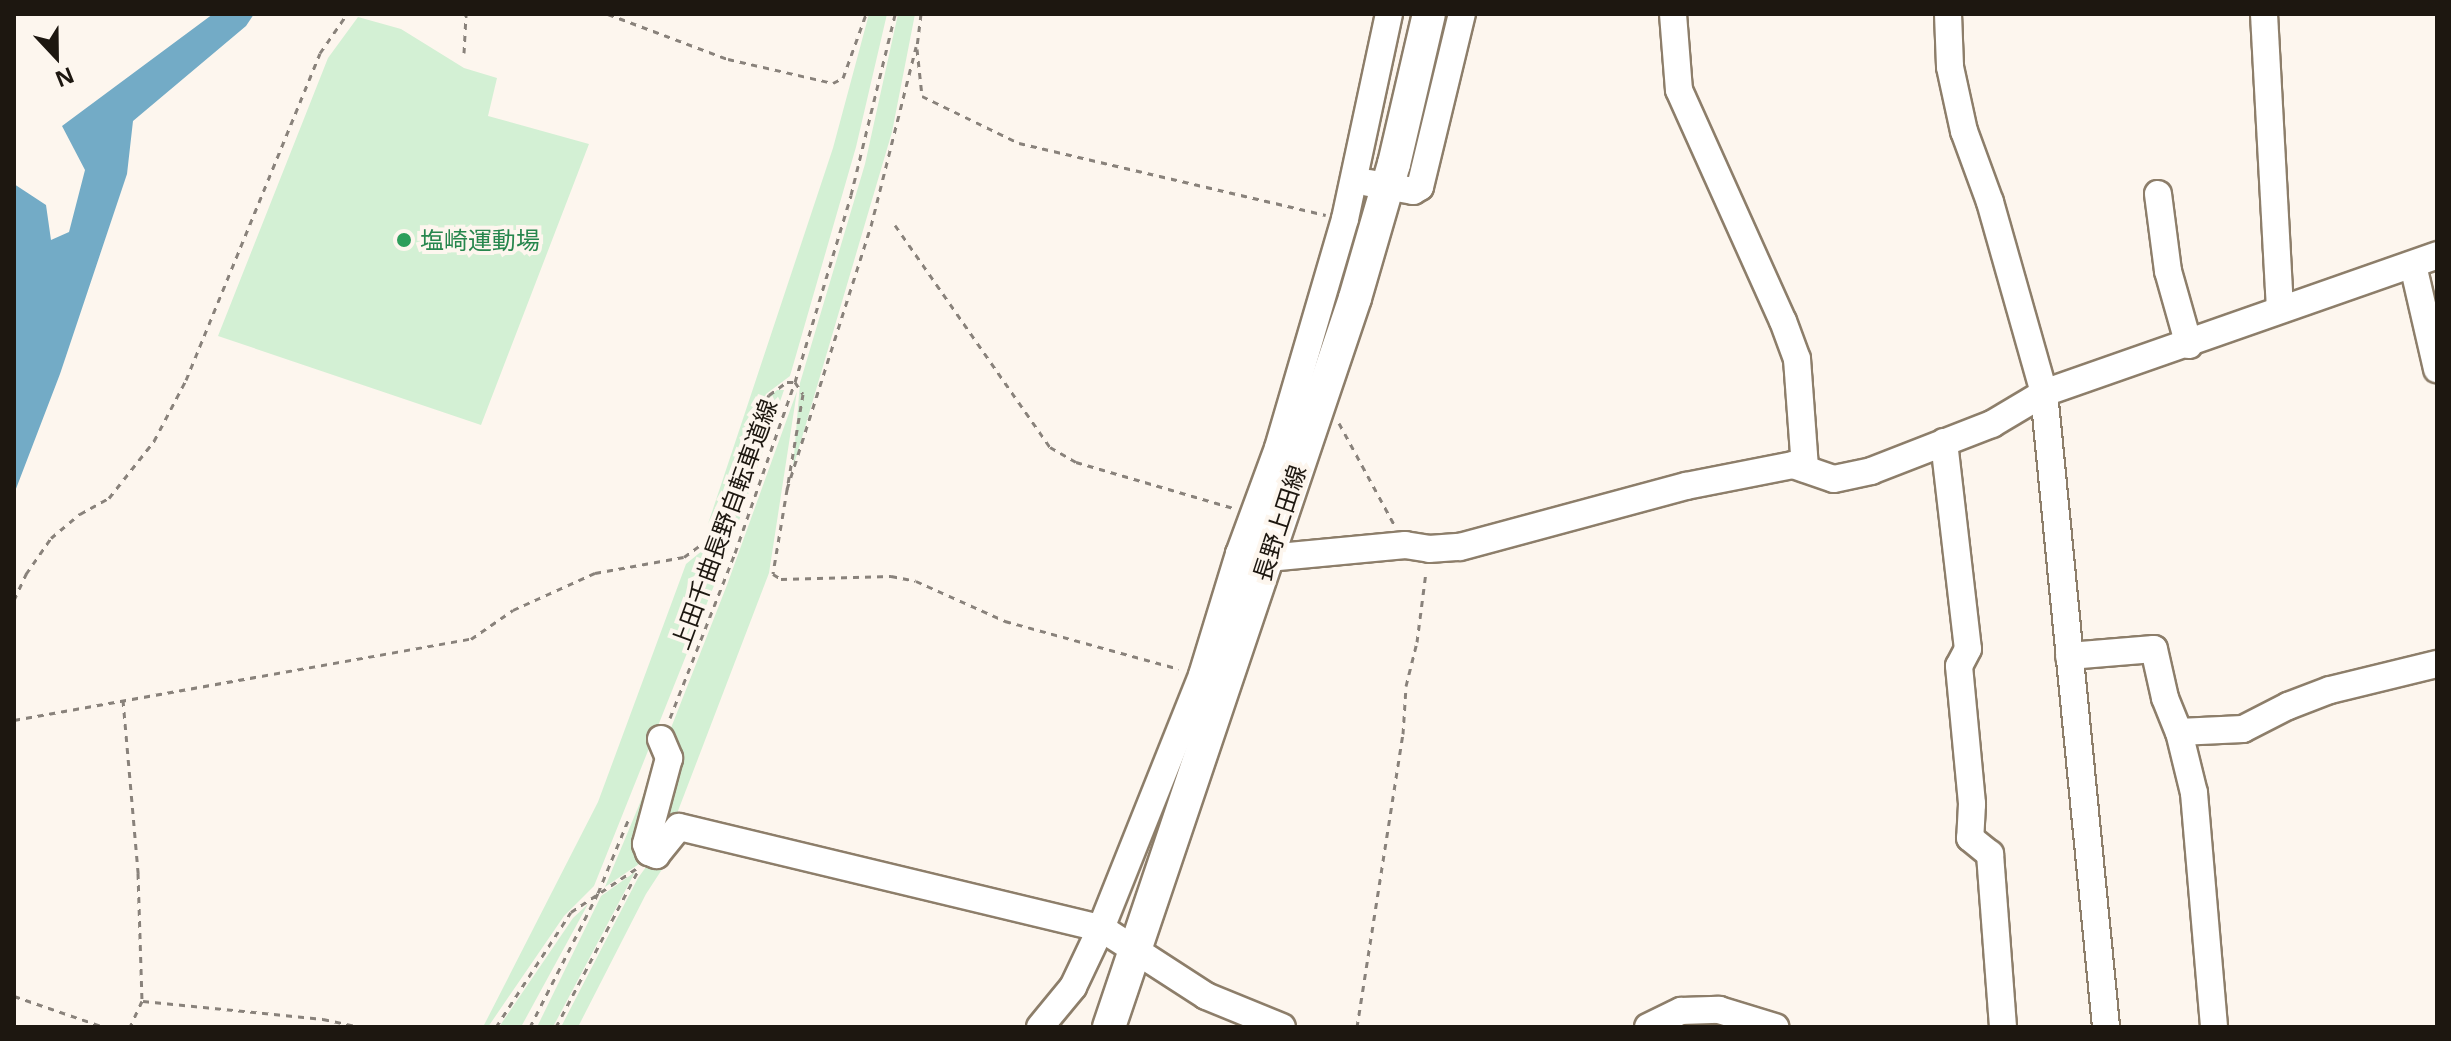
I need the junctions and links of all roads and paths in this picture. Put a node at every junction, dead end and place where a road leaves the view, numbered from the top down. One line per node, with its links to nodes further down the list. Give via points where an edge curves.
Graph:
1 (347, 14): 33 (path, via 320,53 186,380 154,441 109,498 51,538)
2 (466, 14): 14 (path)
3 (608, 14): 4 (path, via 728,59 833,83 843,78)
4 (866, 14)
5 (895, 14): 24 (path, 上田千曲長野自転車道線, via 851,195)
6 (921, 14): 13 (path)
7 (1389, 14): 15 (street)
8 (1429, 14): 16 (main road, 長野上田線)
9 (1462, 14): 16 (street, via 1420,187)
10 (1673, 14): 28 (street, via 1679,90 1797,359)
11 (1948, 14): 26 (street, via 1950,67 1964,131 1990,202)
12 (2264, 14): 21 (street)
13 (919, 35): 18 (path, via 922,96 1019,143); 29 (path, via 871,226)
14 (464, 53)
15 (1354, 180): 16 (street); 18 (street)
16 (1388, 187): 25 (main road, 長野上田線)
17 (2158, 194): 22 (street, via 2168,271)
18 (1345, 219): 25 (street)
19 (895, 225): 30 (path, via 1050,447 1076,462)
20 (2425, 260): 21 (street); 23 (street)
21 (2280, 307): 22 (street)
22 (2189, 345): 26 (street)
23 (2437, 369)
24 (795, 382): 29 (path, via 803,394); 37 (path, via 769,395 721,513 706,541 684,557 595,573 513,610 471,639); 40 (path, 上田千曲長野自転車道線)
25 (1314, 386): 30 (street); 31 (path); 32 (main road, 長野上田線)
26 (2044, 393): 27 (street, via 1992,424); 34 (street)
27 (1944, 442): 28 (street, via 1871,471 1834,479); 59 (street, via 1968,649 1959,666 1972,804 1970,838 1990,854)
28 (1805, 469): 31 (street, via 1793,465 1686,486 1460,547)
29 (785, 497): 36 (path, via 773,574 781,579 878,576 916,581 1005,621)
30 (1256, 515): 32 (street)
31 (1417, 547): 32 (street); 56 (path)
32 (1253, 556): 36 (street); 44 (main road, 長野上田線)
33 (14, 600)
34 (2069, 656): 39 (street, via 2154,649); 60 (street)
35 (2437, 664): 39 (street, via 2330,690 2243,729)
36 (1202, 675): 43 (street)
37 (123, 700): 38 (path); 46 (path, via 138,873)
38 (14, 720)
39 (2179, 732): 61 (street, via 2194,793)
40 (661, 739): 43 (street, via 669,758 646,844 649,852 656,855 679,827)
41 (632, 809): 42 (path)
42 (598, 893): 50 (path, via 571,912); 51 (path); 52 (path, via 640,866)
43 (1101, 928): 44 (street); 53 (street, via 1073,987)
44 (1135, 948): 54 (main road, 長野上田線); 55 (street, via 1206,996)
45 (14, 996): 47 (path)
46 (142, 1001): 48 (path); 49 (path)
47 (104, 1027)
48 (130, 1027)
49 (361, 1027)
50 (496, 1027)
51 (530, 1027)
52 (556, 1027)
53 (1040, 1027)
54 (1109, 1027)
55 (1282, 1027)
56 (1357, 1027)
57 (1648, 1027): 58 (street, via 1681,1011 1719,1010)
58 (1775, 1027)
59 (2003, 1027)
60 (2106, 1027)
61 (2214, 1027)

